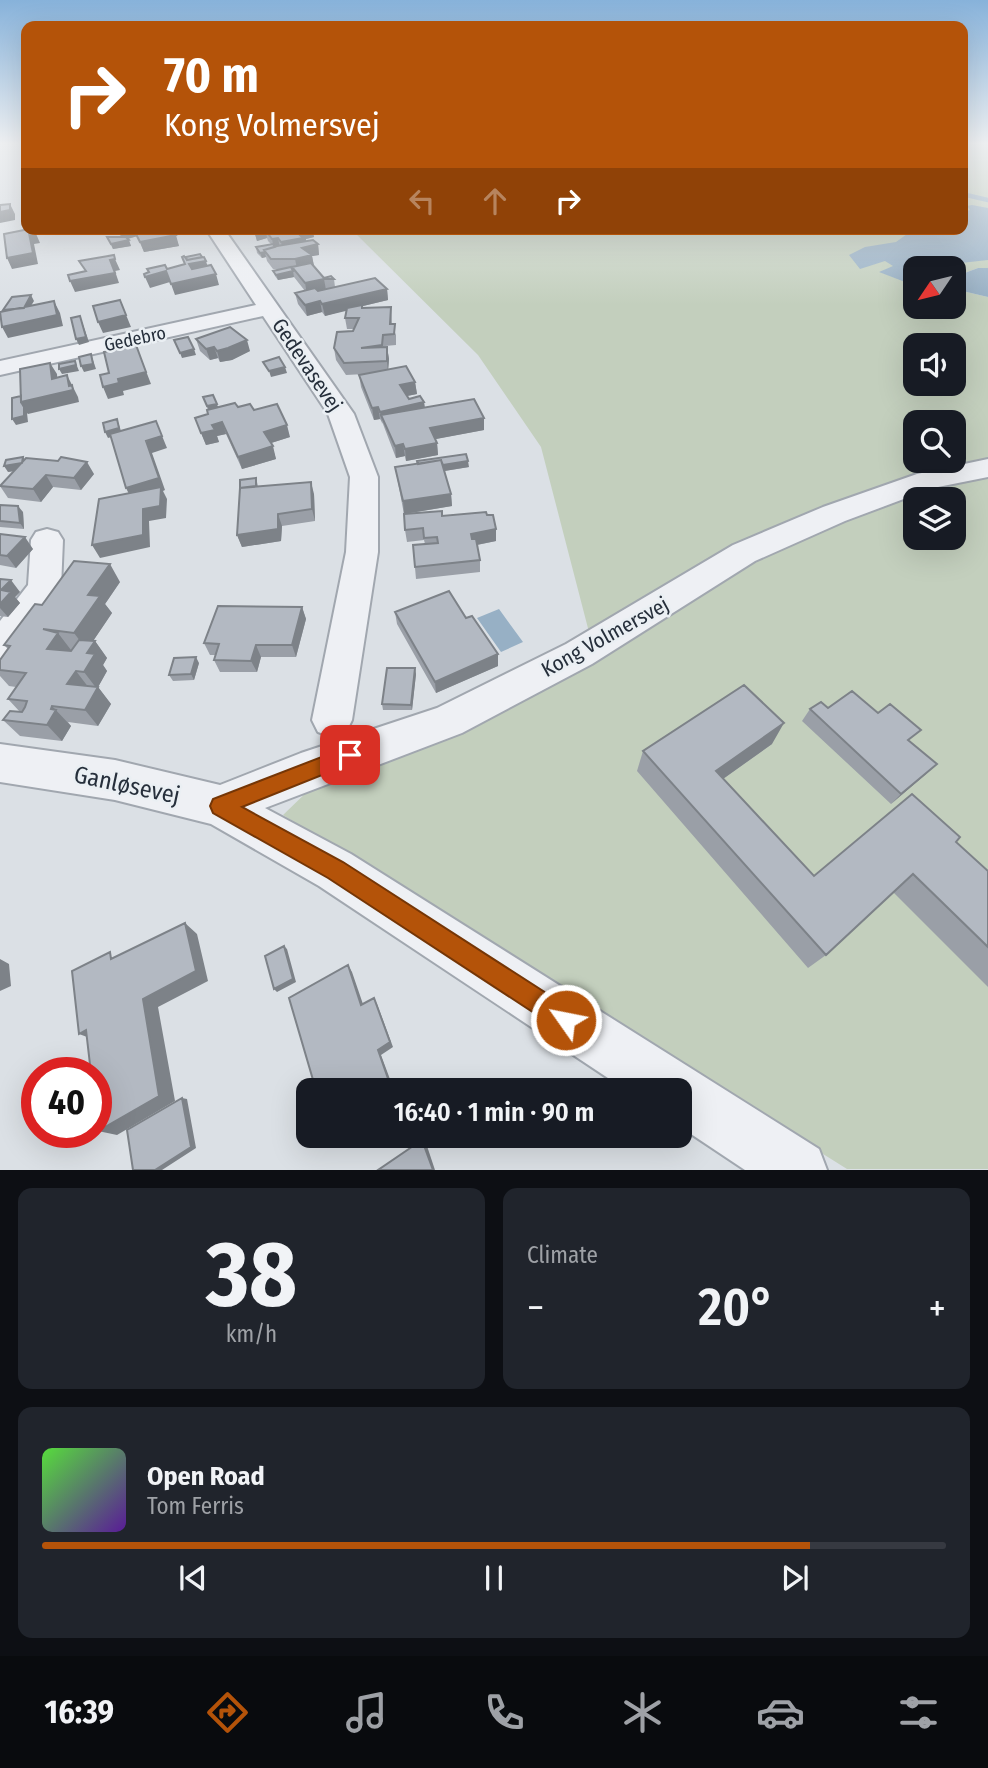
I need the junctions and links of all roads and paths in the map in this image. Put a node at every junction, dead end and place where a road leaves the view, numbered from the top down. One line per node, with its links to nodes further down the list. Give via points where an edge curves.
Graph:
1 (219, 235): 2 (street, Gedevasevej)
2 (269, 308): 3 (street, Gedebro); 7 (street, Gedevasevej, via 341,414 364,477 362,552)
3 (0, 368)
4 (988, 468): 9 (street, Kong Volmersvej, via 927,480 744,553 579,654 447,720)
5 (47, 540): 6 (street, via 44,588)
6 (0, 648)
7 (332, 720)
8 (0, 763): 9 (street, Ganløsevej, via 115,780)
9 (220, 806): 10 (street, Ganløsevej, via 335,870)
10 (657, 1078)
11 (692, 1101): 12 (street, Ganløsevej)
12 (797, 1170)

